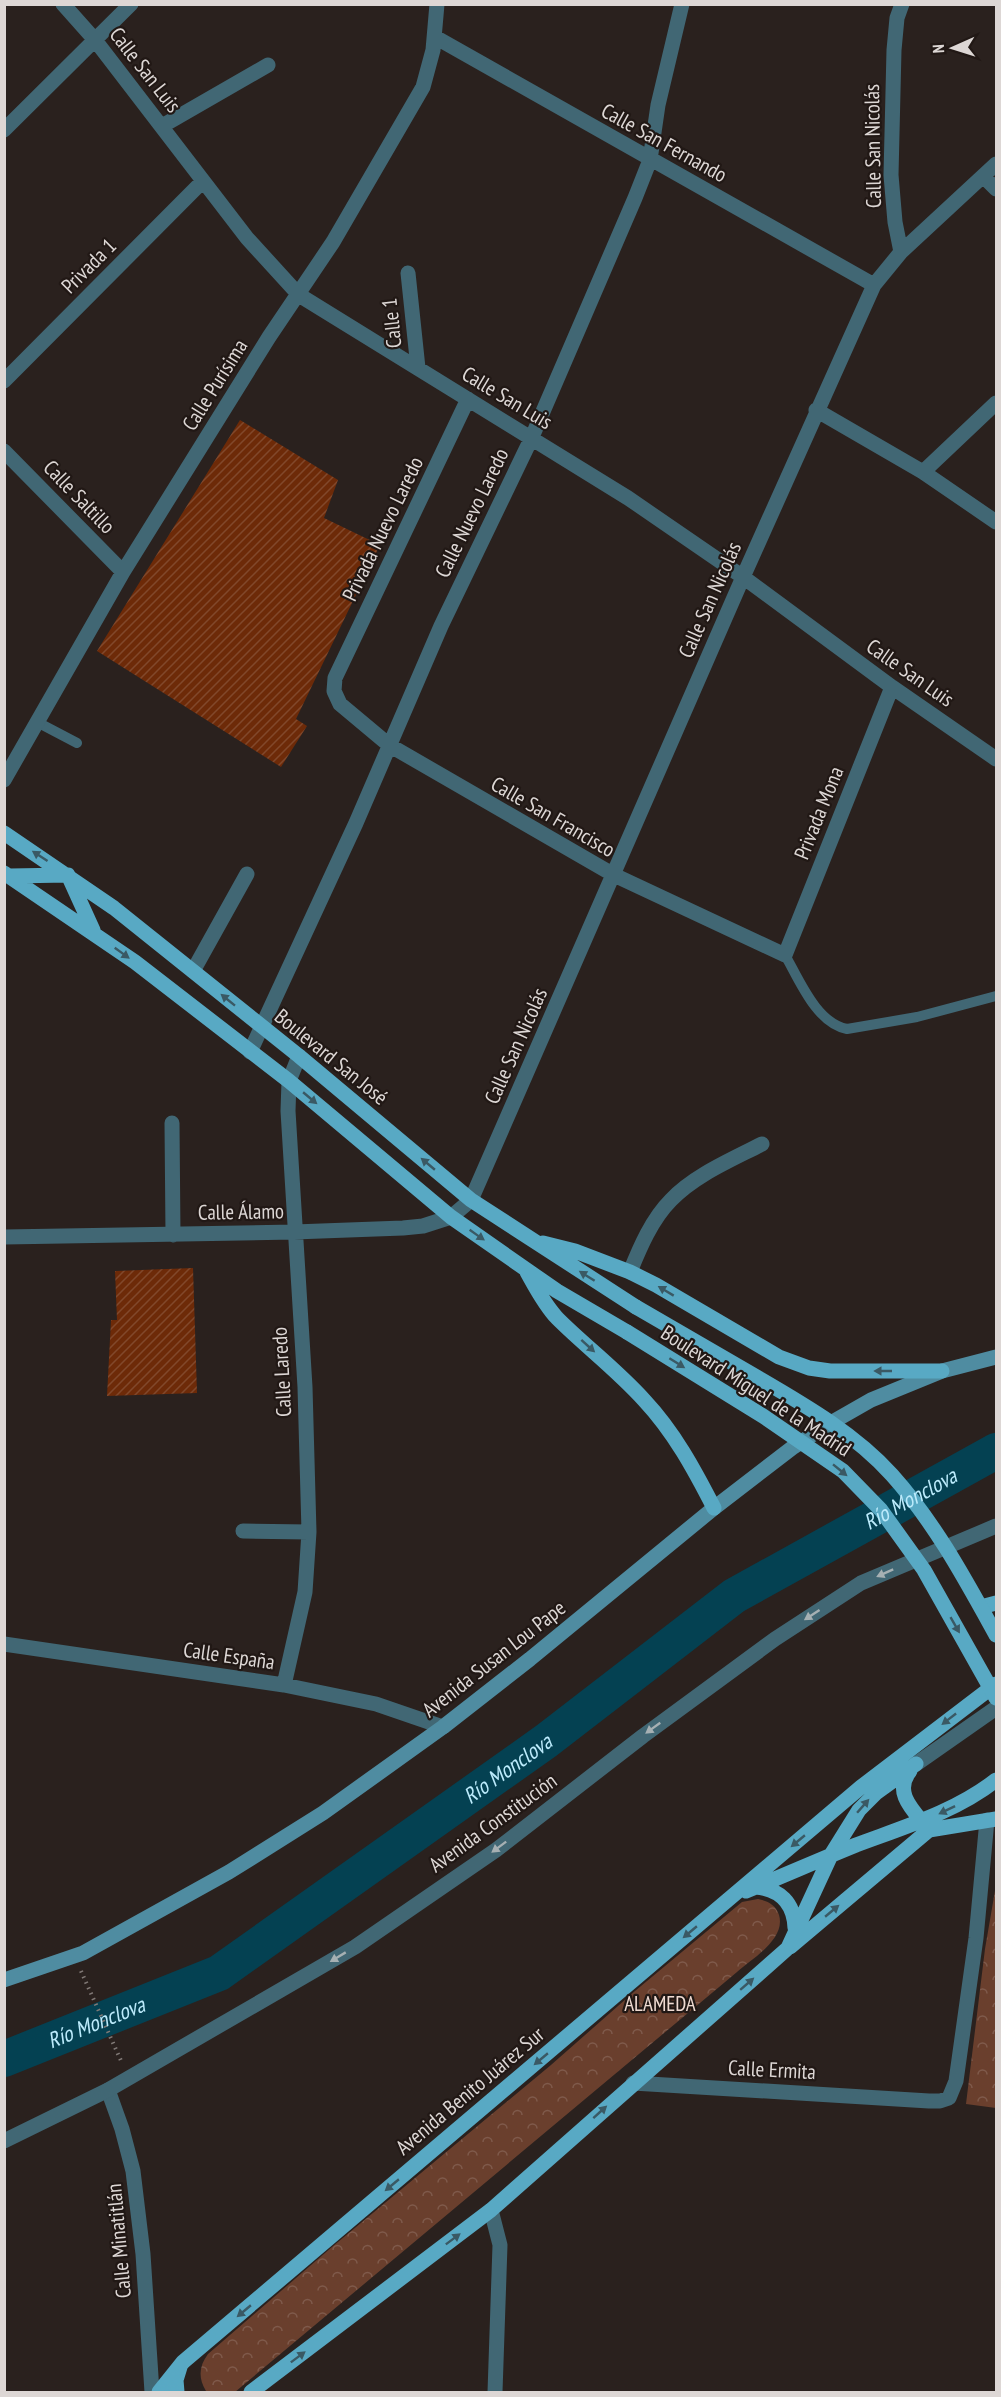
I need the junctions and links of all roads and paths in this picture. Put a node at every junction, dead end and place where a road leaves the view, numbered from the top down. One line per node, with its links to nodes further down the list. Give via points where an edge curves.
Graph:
1 (63, 4): 7 (street, Calle San Luis)
2 (131, 4): 7 (street)
3 (437, 4): 6 (street, Calle Purísima)
4 (682, 4): 11 (street, Calle Nuevo Laredo, via 658,105)
5 (902, 5): 16 (street, Calle San Nicolás, via 894,50 891,175)
6 (435, 37): 11 (street, Calle San Fernando); 19 (street, Calle Purísima, via 423,87)
7 (96, 40): 9 (street, Calle San Luis); 10 (street)
8 (268, 65): 9 (street)
9 (162, 126): 14 (street, Calle San Luis)
10 (4, 130)
11 (650, 160): 18 (street, Calle San Fernando); 25 (street, Calle Nuevo Laredo)
12 (996, 164): 13 (street)
13 (983, 176): 15 (street); 16 (street)
14 (203, 181): 19 (street, Calle San Luis); 21 (street, Privada 1)
15 (996, 189)
16 (901, 252): 18 (street, Calle San Nicolás)
17 (408, 273): 20 (street, Calle 1)
18 (874, 285): 24 (street, Calle San Nicolás)
19 (299, 295): 20 (street, Calle San Luis); 29 (street, Calle Purísima)
20 (418, 368): 22 (street, Calle San Luis)
21 (4, 381)
22 (468, 399): 25 (street, Calle San Luis); 31 (street, Privada Nuevo Laredo)
23 (996, 403): 27 (street)
24 (816, 410): 27 (street); 30 (street, Calle San Nicolás)
25 (532, 437): 30 (street, Calle San Luis); 35 (street, Calle Nuevo Laredo, via 441,626)
26 (4, 451): 29 (street, Calle Saltillo)
27 (923, 472): 28 (street)
28 (996, 522)
29 (123, 572): 33 (street, Calle Purísima)
30 (743, 577): 32 (street, Calle San Luis); 42 (street, Calle San Nicolás)
31 (335, 678): 35 (street, Calle San Francisco, via 334,691 340,704)
32 (892, 687): 36 (street, Calle San Luis); 44 (street, Privada Mona)
33 (37, 722): 34 (lane); 37 (street, Calle Purísima)
34 (77, 743)
35 (389, 746): 42 (street, Calle San Francisco); 47 (street, Calle Nuevo Laredo)
36 (996, 759)
37 (4, 780)
38 (4, 833): 41 (main road, Boulevard San José, one-way to 38)
39 (248, 874): 45 (street)
40 (7, 875): 41 (main road); 43 (main road)
41 (68, 875): 43 (main road); 45 (main road, Boulevard San José)
42 (614, 875): 44 (street, Calle San Francisco); 53 (street, Calle San Nicolás)
43 (95, 933): 48 (main road, one-way to 48)
44 (785, 955): 46 (lane, via 817,1008 841,1028 917,1017)
45 (193, 971): 47 (main road, Boulevard San José, one-way to 45)
46 (996, 996)
47 (262, 1028): 48 (street, Calle Nuevo Laredo); 49 (main road, Boulevard San José)
48 (250, 1052): 50 (main road)
49 (299, 1056): 50 (street, Calle Laredo); 53 (main road, Boulevard San José, one-way to 49)
50 (289, 1081): 54 (main road, one-way to 54); 55 (street, Calle Laredo)
51 (172, 1123): 56 (street)
52 (762, 1144): 60 (street, via 715,1168 670,1200)
53 (471, 1200): 54 (street, Calle Álamo); 58 (main road, Boulevard San José)
54 (451, 1217): 55 (street, Calle Álamo, via 423,1226); 59 (main road, one-way to 59)
55 (294, 1232): 56 (street, Calle Álamo); 67 (street, Calle Laredo, via 305,1387)
56 (173, 1235): 57 (street, Calle Álamo)
57 (4, 1237)
58 (531, 1240): 60 (main road, via 575,1251); 61 (main road, Boulevard San José, one-way to 58)
59 (525, 1269): 64 (main road, one-way to 64, via 557,1317 664,1421 685,1451); 74 (main road, Boulevard Miguel de la Madrid, one-way to 74, bridge, via 763,1416 843,1471 881,1510 924,1570)
60 (630, 1272): 63 (main road, one-way to 60, via 809,1368 779,1357)
61 (636, 1307): 69 (main road, Boulevard Miguel de la Madrid, bridge, via 810,1408 860,1445 923,1513)
62 (996, 1357): 63 (main road, Avenida Susan Lou Pape)
63 (942, 1371): 64 (main road, Avenida Susan Lou Pape, via 871,1400 829,1424)
64 (714, 1508): 76 (main road, Avenida Susan Lou Pape)
65 (996, 1526): 88 (street, Avenida Constitución, one-way to 88, via 861,1583 775,1639 495,1850 355,1947)
66 (243, 1531): 67 (street)
67 (309, 1532): 73 (street, Calle Laredo, via 305,1592)
68 (996, 1603): 69 (main road)
69 (981, 1607): 70 (main road, Boulevard Miguel de la Madrid, bridge)
70 (996, 1635)
71 (4, 1644): 73 (street, Calle España)
72 (996, 1684): 83 (main road, one-way to 83, via 861,1787)
73 (284, 1685): 76 (street, Calle España, via 376,1704)
74 (996, 1698)
75 (996, 1708): 77 (street)
76 (443, 1727): 86 (main road, Avenida Susan Lou Pape, via 323,1813 229,1872)
77 (916, 1764): 80 (main road, via 904,1781 903,1792); 81 (main road, one-way to 77, via 865,1803)
78 (996, 1780): 80 (main road, Avenida Benito Juárez Sur, one-way to 80)
79 (992, 1819): 80 (main road); 89 (street, Calle Ermita, via 956,2086 946,2099)
80 (925, 1825): 81 (main road, Avenida Benito Juárez Sur); 85 (main road, one-way to 80)
81 (831, 1855): 82 (main road, Avenida Benito Juárez Sur); 84 (main road)
82 (755, 1887): 83 (main road, Avenida Benito Juárez Sur); 84 (main road, via 784,1898 795,1917)
83 (735, 1895): 93 (main road, Avenida Benito Juárez Sur, one-way to 93)
84 (795, 1928): 85 (main road)
85 (788, 1948): 89 (main road, one-way to 85)
86 (74, 1957): 87 (main road, Avenida Susan Lou Pape); 88 (path)
87 (4, 1980)
88 (129, 2078): 90 (street, Avenida Constitución)
89 (633, 2083): 92 (main road, one-way to 89)
90 (108, 2090): 91 (street, Avenida Constitución); 94 (street, Calle Minatitlán, via 133,2171)
91 (4, 2141)
92 (490, 2210): 97 (main road, one-way to 92); 98 (street, via 500,2245)
93 (183, 2362): 95 (main road, Avenida Benito Juárez Sur); 96 (main road, via 176,2380)
94 (152, 2392)
95 (159, 2392)
96 (177, 2392)
97 (251, 2392)
98 (495, 2392)

